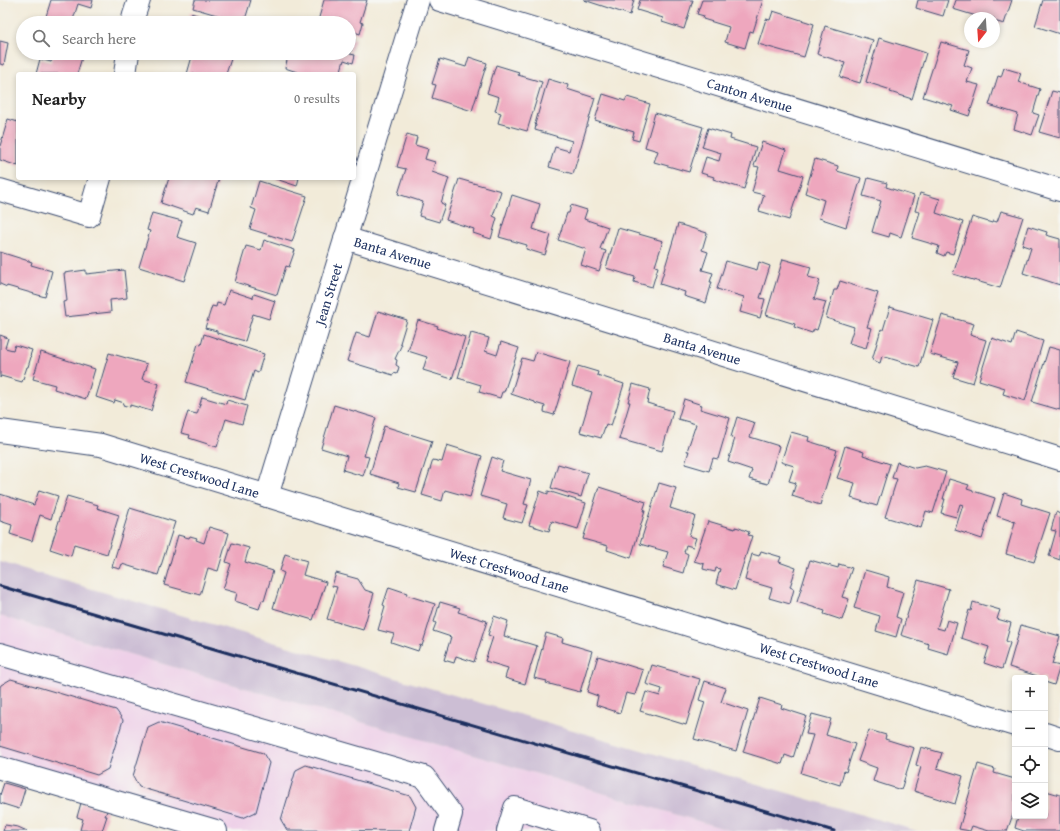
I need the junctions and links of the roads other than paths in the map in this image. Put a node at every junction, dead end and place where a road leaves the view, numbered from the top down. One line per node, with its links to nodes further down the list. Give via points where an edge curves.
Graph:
1 (139, 0): 4 (street)
2 (418, 0): 10 (street, Jean Street)
3 (440, 0): 9 (street, Canton Avenue)
4 (134, 16)
5 (127, 60): 6 (street)
6 (125, 72)
7 (99, 180): 8 (street, via 89,216)
8 (0, 190)
9 (1060, 190)
10 (346, 238): 12 (street, Banta Avenue); 13 (street, Jean Street)
11 (0, 431): 13 (street, West Crestwood Lane, via 101,445)
12 (1060, 459)
13 (267, 496): 15 (street, West Crestwood Lane)
14 (0, 654): 20 (street, via 424,777 451,814)
15 (1012, 724)
16 (1048, 735): 17 (street)
17 (1060, 739)
18 (0, 768): 19 (street)
19 (216, 831)
20 (446, 831)
21 (508, 831): 22 (street, via 515,808)
22 (589, 831)

